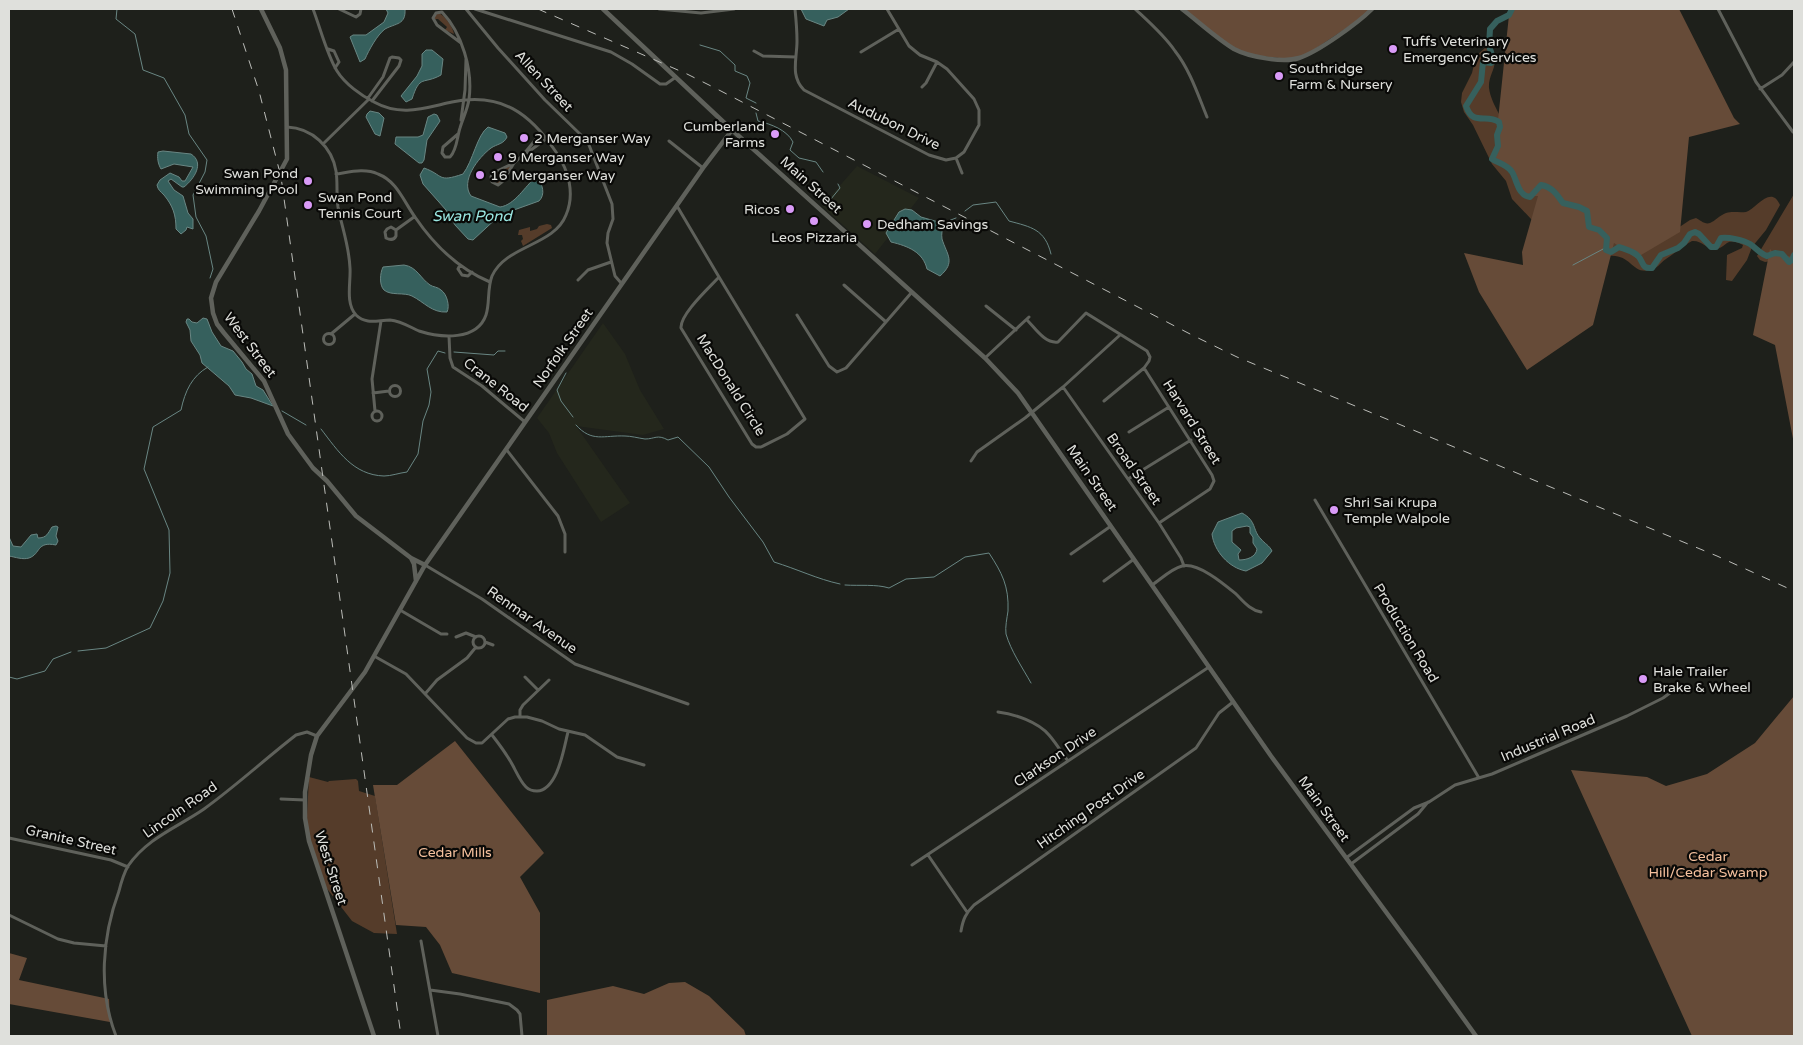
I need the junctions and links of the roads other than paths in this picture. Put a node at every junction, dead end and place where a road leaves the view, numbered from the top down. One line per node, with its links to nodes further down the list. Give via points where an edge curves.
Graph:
1 (261, 9): 34 (main road, West Street, via 284,64)
2 (313, 9): 29 (street, via 335,68 343,79)
3 (339, 9): 4 (street, via 356,17)
4 (361, 9)
5 (466, 9): 51 (street, Allen Street, via 509,61 589,145 612,204 613,219 607,237)
6 (475, 9): 25 (street, via 611,52 660,84)
7 (659, 9): 8 (street, via 701,14)
8 (734, 9)
9 (795, 9): 21 (street, Audubon Drive)
10 (887, 9): 16 (street, Audubon Drive)
11 (1134, 9): 32 (street, via 1176,51 1194,83)
12 (1182, 9): 13 (main road, via 1236,50 1286,60 1309,54)
13 (1372, 9)
14 (1718, 9): 28 (street)
15 (606, 10): 25 (main road, Main Street)
16 (899, 29): 19 (street); 22 (street, Audubon Drive, via 909,46)
17 (461, 43): 17 (street, via 444,14 436,12 437,25); 20 (street)
18 (754, 51): 21 (street, via 763,56)
19 (861, 52)
20 (466, 56): 30 (street); 31 (street, via 470,69)
21 (796, 57): 43 (street, Audubon Drive, via 797,80 811,95 933,157 944,160)
22 (938, 62): 27 (street); 43 (street, Audubon Drive, via 974,99 979,110 978,128 964,152)
23 (1794, 62): 28 (street, via 1782,75)
24 (383, 77): 26 (street); 26 (street, via 390,58 399,58 401,63); 29 (street)
25 (676, 77): 35 (main road, Main Street)
26 (387, 80): 29 (street)
27 (922, 87)
28 (1760, 88): 36 (street)
29 (370, 99): 30 (street, via 404,112); 41 (street)
30 (464, 100): 31 (street); 33 (street)
31 (469, 100): 33 (street); 37 (street, via 506,104)
32 (1207, 117)
33 (460, 125): 38 (street)
34 (288, 127): 41 (street, via 304,130); 89 (main road, West Street, via 285,165 216,282 211,298 213,313 224,334 265,382 288,434 313,468 356,516)
35 (732, 130): 45 (main road, Norfolk Street); 59 (main road, Main Street)
36 (1793, 132)
37 (541, 133): 39 (street); 42 (street)
38 (458, 134): 38 (street, via 442,150 448,158 453,155)
39 (546, 139): 42 (street); 56 (street, via 562,160 567,174 571,192 568,212 562,224 550,234 504,260)
40 (669, 141): 45 (street)
41 (323, 144): 47 (street)
42 (523, 155): 44 (street)
43 (956, 158): 46 (street)
44 (514, 163): 44 (street, via 493,173 492,182 498,185 503,181)
45 (703, 168): 48 (main road, Norfolk Street)
46 (962, 173)
47 (336, 174): 49 (street, via 367,171 381,175 394,185); 61 (street, via 337,204 349,252 350,299)
48 (677, 206): 54 (street, MacDonald Circle); 57 (main road, Norfolk Street)
49 (414, 217): 50 (street); 52 (street, via 441,249)
50 (396, 230)
51 (611, 262): 55 (street, via 588,270); 57 (street, Allen Street, via 614,276)
52 (460, 265): 53 (street); 53 (street, via 458,269 462,275 468,276)
53 (472, 272): 56 (street)
54 (719, 277): 54 (street, MacDonald Circle, via 805,420 788,434 760,447 752,444 681,328 684,316)
55 (578, 280)
56 (490, 282): 68 (street, via 486,314 479,326 468,334)
57 (622, 284): 78 (main road, Norfolk Street)
58 (844, 285): 64 (street)
59 (912, 292): 64 (street); 69 (main road, Main Street)
60 (986, 306): 65 (street)
61 (355, 314): 63 (street, via 369,321); 66 (street)
62 (797, 314): 64 (street, via 828,366 836,372 846,368)
63 (381, 321): 68 (street, via 397,321 420,331); 73 (street, via 373,370)
64 (886, 322)
65 (1016, 330): 67 (street, via 1028,318 1045,339 1058,342 1086,313); 69 (street)
66 (331, 334)
67 (1120, 335): 70 (street, via 1150,355); 71 (street)
68 (449, 336): 78 (street, Crane Road, via 453,367 482,386)
69 (985, 358): 77 (main road, Main Street)
70 (1144, 368): 74 (street); 75 (street, Harvard Street)
71 (1063, 387): 77 (street); 83 (street, Broad Street)
72 (389, 391): 73 (street)
73 (373, 393): 76 (street)
74 (1104, 401)
75 (1169, 406): 79 (street); 80 (street, Harvard Street)
76 (375, 411)
77 (1032, 412): 82 (street, via 977,452); 86 (main road, Main Street)
78 (525, 422): 81 (main road, Norfolk Street)
79 (1129, 432)
80 (1191, 440): 83 (street); 85 (street, Harvard Street, via 1214,481 1210,488)
81 (506, 449): 87 (street, via 558,516 565,534); 91 (main road, Norfolk Street)
82 (971, 461)
83 (1128, 479): 85 (street, Broad Street)
84 (1315, 500): 120 (street, Production Road)
85 (1159, 523): 92 (street, Broad Street)
86 (1111, 526): 88 (street); 90 (main road, Main Street)
87 (565, 552)
88 (1071, 554)
89 (411, 558): 91 (main road, West Street); 93 (main road)
90 (1134, 559): 94 (street); 95 (main road, Main Street)
91 (425, 565): 93 (main road, Norfolk Street); 112 (street, Renmar Avenue, via 489,604 575,664)
92 (1184, 566): 95 (street); 97 (street, via 1198,568 1212,576 1250,608)
93 (416, 581): 96 (main road, West Street)
94 (1104, 581)
95 (1152, 585): 105 (main road, Main Street)
96 (400, 610): 98 (street, via 441,634); 104 (main road, West Street)
97 (1260, 612)
98 (447, 634)
99 (456, 637): 100 (street, via 466,632)
100 (476, 637): 101 (street, via 483,637); 103 (street, via 473,642)
101 (485, 642): 102 (street); 103 (street, via 482,647)
102 (493, 646)
103 (476, 647): 110 (street)
104 (374, 656): 110 (street, via 406,674); 117 (main road, West Street)
105 (1210, 667): 111 (main road, Main Street); 118 (street, Clarkson Drive)
106 (525, 677): 108 (street)
107 (549, 680): 108 (street)
108 (538, 690): 114 (street, via 523,705)
109 (1674, 690): 120 (street, Industrial Road, via 1627,716)
110 (425, 694): 116 (street, via 472,741 482,743)
111 (1233, 701): 126 (main road, Main Street); 130 (street, Hitching Post Drive, via 1219,713 1196,748)
112 (688, 704)
113 (998, 712): 118 (street, via 1041,727)
114 (520, 717): 115 (street, via 542,721); 116 (street, via 508,719)
115 (568, 732): 116 (street, via 555,777 547,786 535,791 526,787); 119 (street, via 585,735 617,757)
116 (492, 735)
117 (317, 736): 122 (main road, West Street, via 311,754); 129 (street, Lincoln Road, via 308,732 298,734 205,808 163,833)
118 (1068, 761): 125 (street, Clarkson Drive)
119 (644, 765)
120 (1479, 778): 123 (street, Industrial Road, via 1455,785)
121 (281, 799): 122 (street)
122 (305, 800): 137 (main road, West Street, via 309,841)
123 (1429, 802): 126 (street, Industrial Road, via 1414,808); 128 (street, Industrial Road, via 1418,814)
124 (9, 838): 129 (street, Granite Street, via 110,860)
125 (928, 855): 127 (street, Clarkson Drive); 130 (street)
126 (1346, 858): 128 (main road, Main Street)
127 (912, 864)
128 (1351, 864): 140 (main road, Main Street)
129 (128, 867): 134 (street, Lincoln Road, via 112,909)
130 (967, 912): 132 (street)
131 (9, 914): 134 (street, via 58,940)
132 (961, 931)
133 (421, 941): 135 (street)
134 (106, 946): 136 (street, Lincoln Road, via 104,988)
135 (430, 990): 138 (street); 139 (street, via 512,1005 520,1014)
136 (116, 1036)
137 (374, 1036)
138 (438, 1036)
139 (522, 1036)
140 (1476, 1036)

